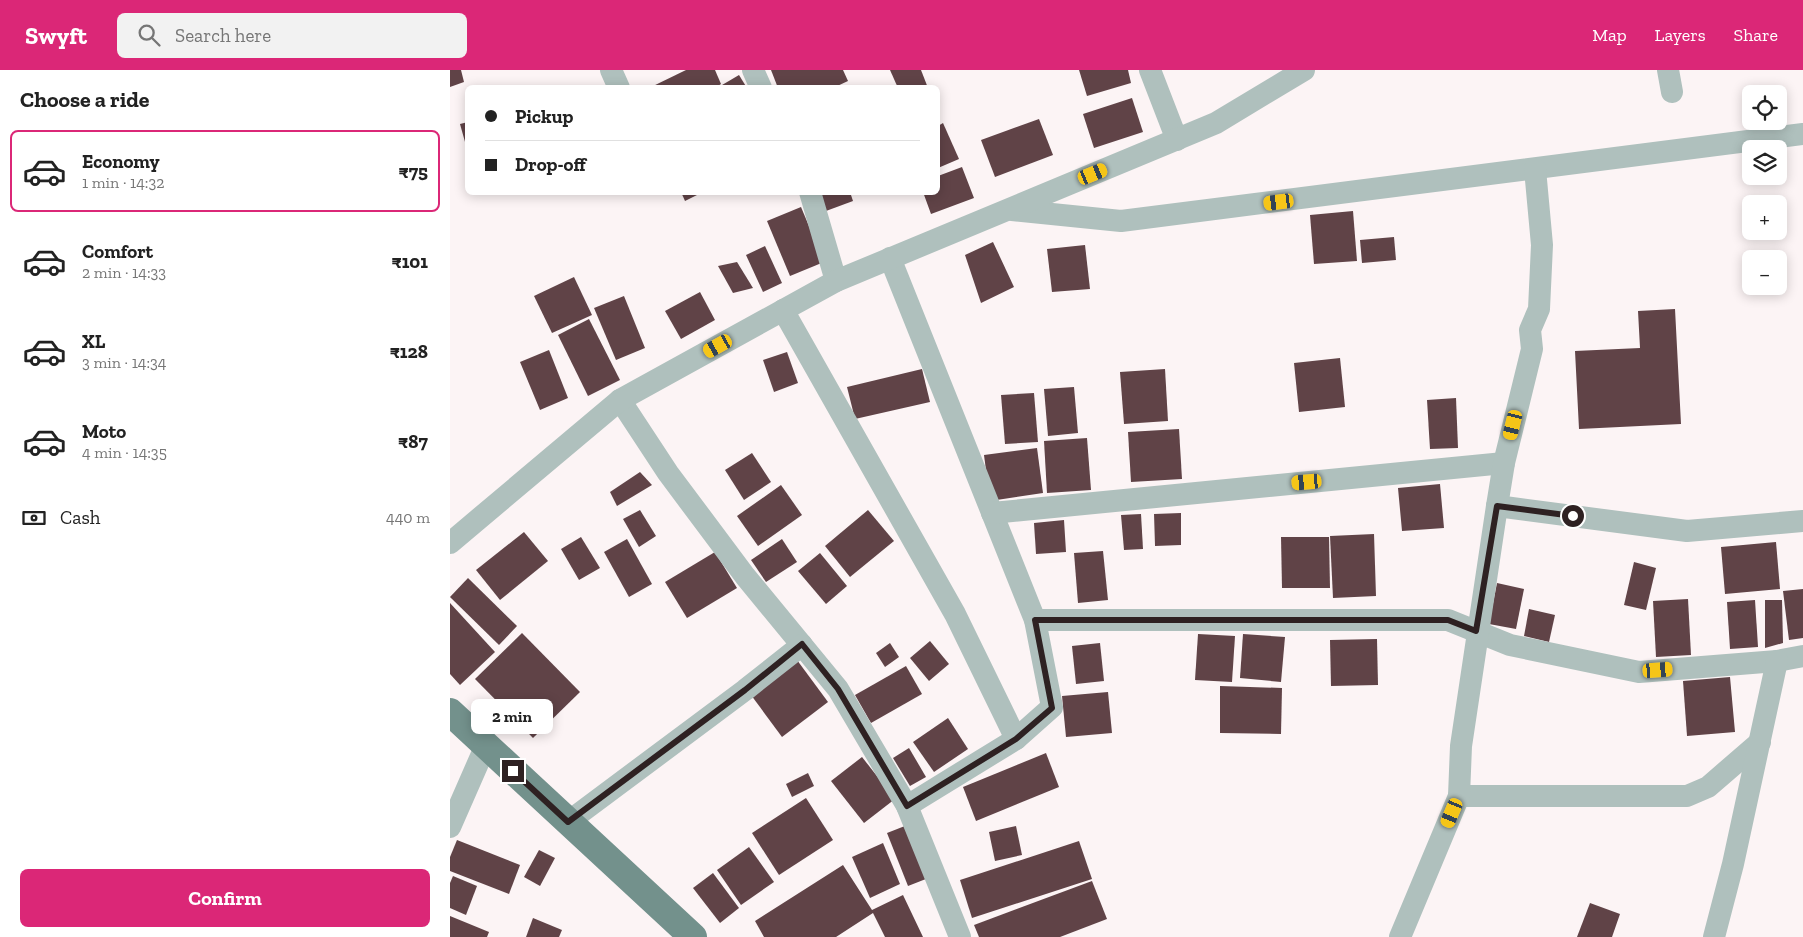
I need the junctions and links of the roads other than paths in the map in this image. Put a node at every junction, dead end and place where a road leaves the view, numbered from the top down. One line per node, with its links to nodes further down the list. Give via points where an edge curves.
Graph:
1 (611, 70): 5 (street)
2 (753, 70): 6 (street)
3 (1150, 70): 8 (street)
4 (1304, 70): 8 (street, via 1216,123)
5 (618, 85)
6 (760, 85)
7 (1803, 134): 9 (street)
8 (1177, 140): 11 (street)
9 (1534, 170): 11 (street, via 1121,221); 16 (street, via 1542,245 1539,309 1530,330 1532,349)
10 (811, 195): 13 (street)
11 (1009, 209): 12 (street)
12 (890, 258): 13 (street); 18 (street)
13 (836, 281): 14 (street)
14 (784, 310): 15 (street); 27 (street, via 955,614)
15 (620, 400): 20 (street); 23 (street, via 668,473 745,576)
16 (1504, 463): 17 (street); 18 (street)
17 (1497, 506): 19 (street, via 1687,532); 22 (street)
18 (992, 513): 21 (street)
19 (1803, 521)
20 (450, 543)
21 (1035, 620): 22 (street, via 1448,620); 27 (street, via 1052,708)
22 (1476, 631): 25 (street, via 1510,645 1639,672); 30 (street, via 1461,746)
23 (802, 644): 31 (street, via 838,689); 32 (street)
24 (1803, 656): 25 (street)
25 (1777, 661): 28 (street)
26 (450, 712): 29 (main road)
27 (1016, 739): 31 (street)
28 (1760, 742): 30 (street, via 1708,787 1687,796); 37 (street)
29 (486, 746): 32 (main road); 33 (street)
30 (1459, 796): 36 (street)
31 (907, 806): 35 (street)
32 (568, 822): 34 (main road)
33 (450, 826)
34 (693, 937)
35 (960, 937)
36 (1400, 937)
37 (1714, 937)

